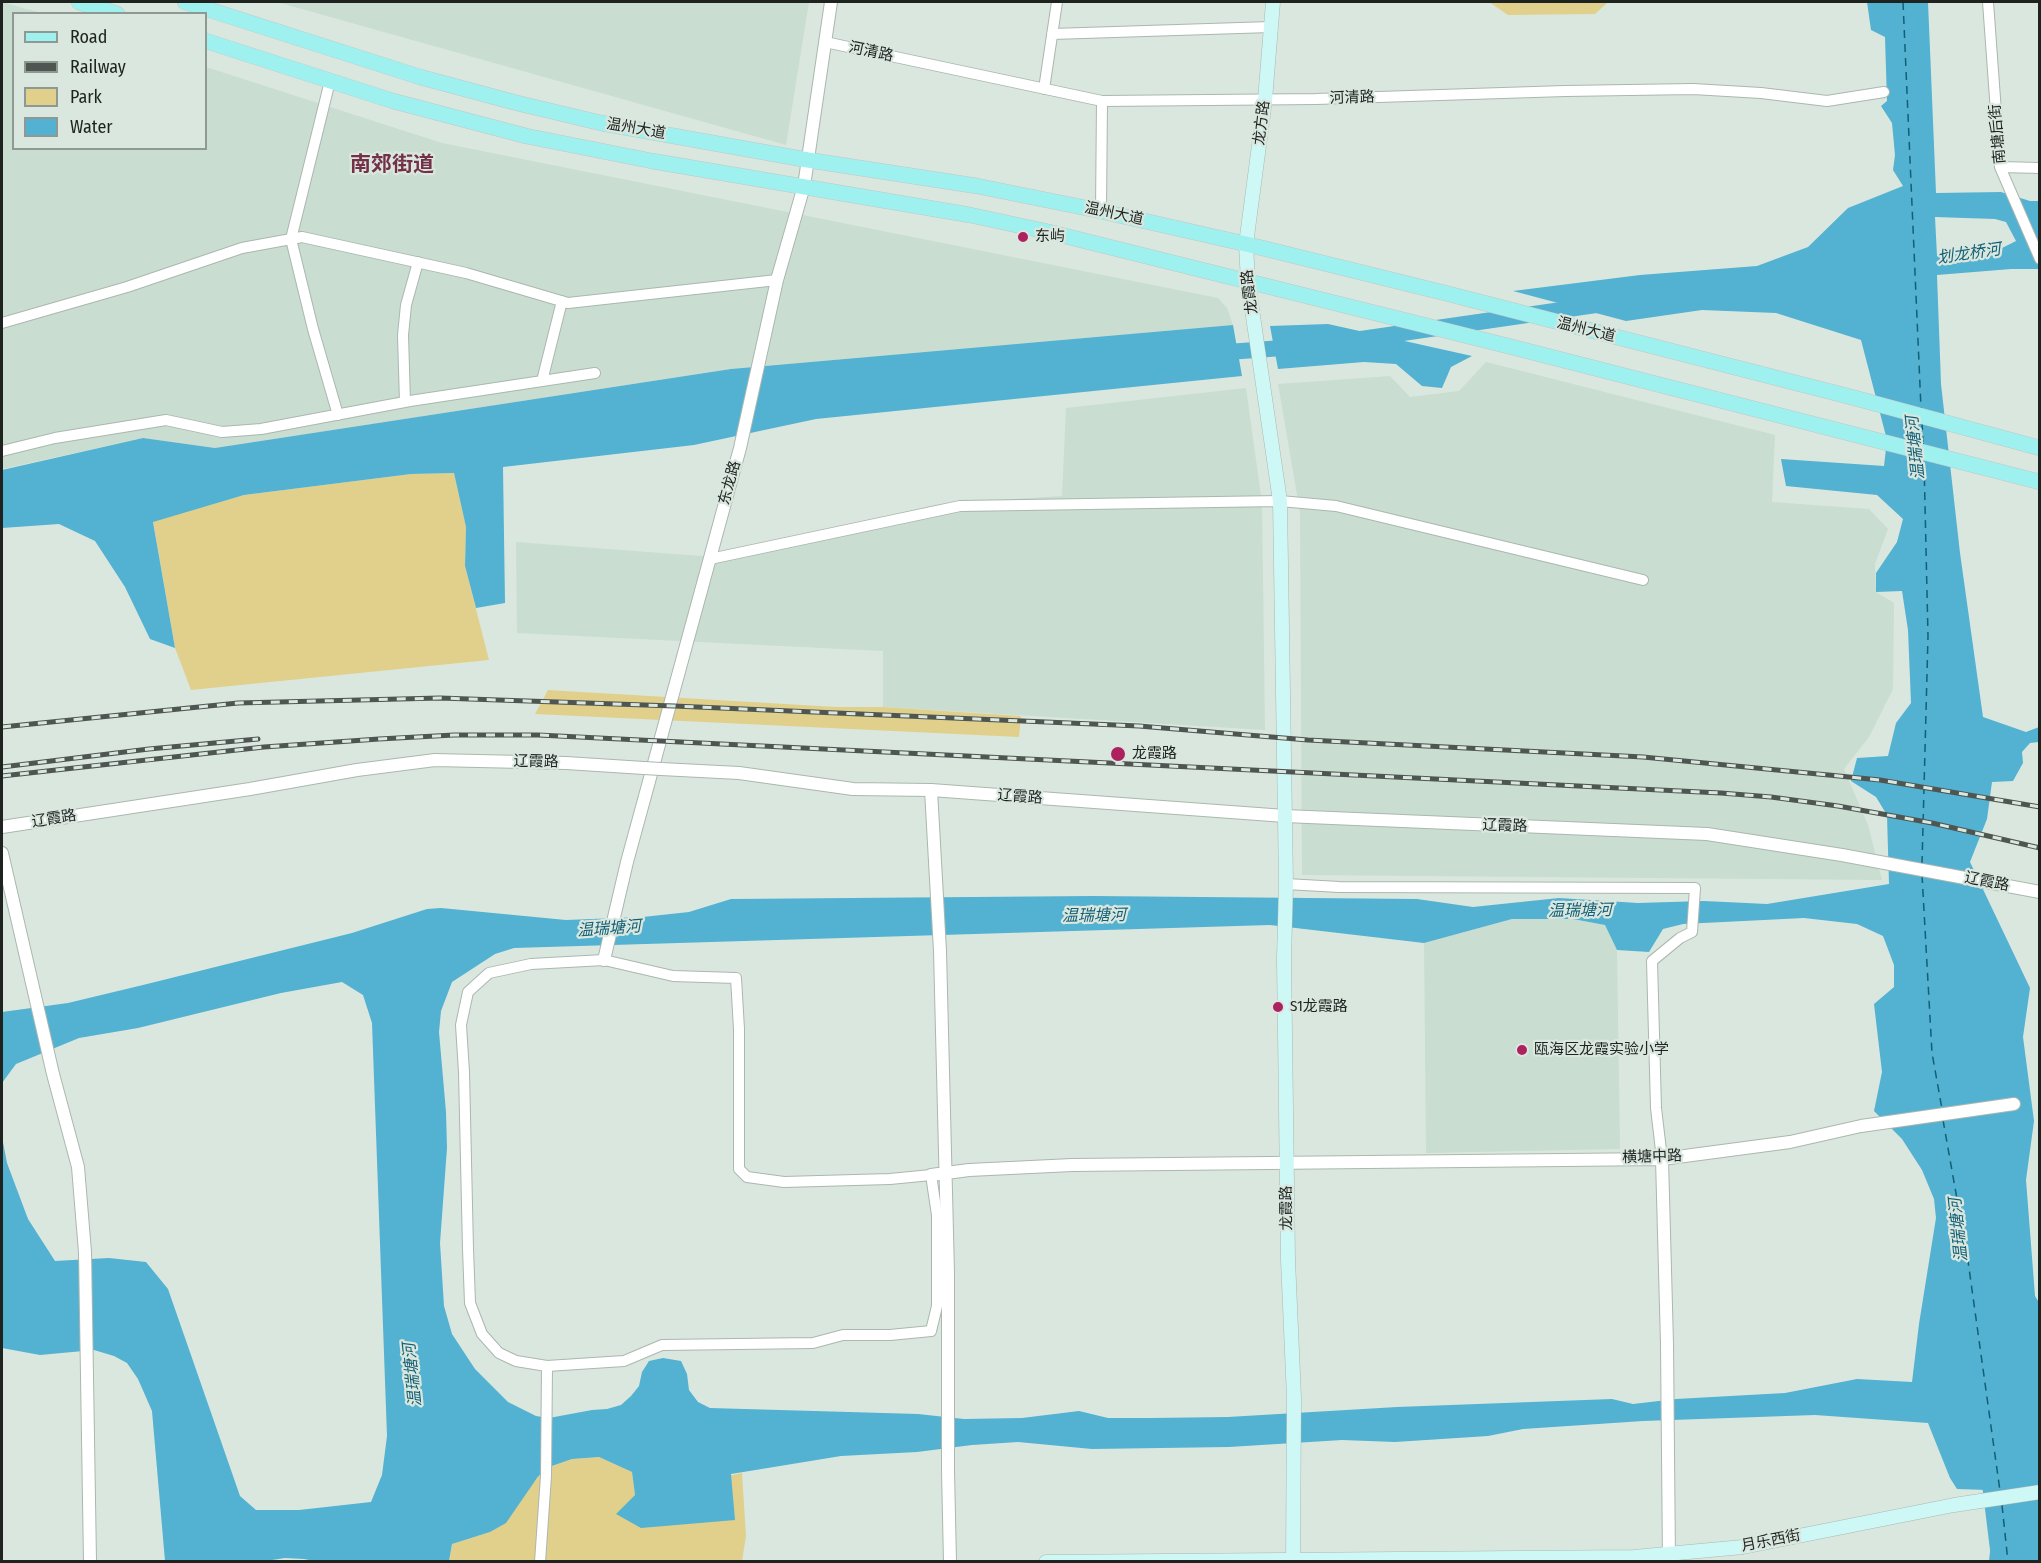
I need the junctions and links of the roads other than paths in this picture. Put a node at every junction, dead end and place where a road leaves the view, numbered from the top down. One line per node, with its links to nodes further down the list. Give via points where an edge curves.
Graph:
1 (80, 2): 7 (main road)
2 (185, 2): 17 (main road, 温州大道, via 420,77 517,103 602,123)
3 (831, 2): 11 (street, 东龙路)
4 (1057, 2): 9 (street)
5 (1273, 2): 8 (main road, 龙方路)
6 (1988, 2): 18 (street, 南塘后街)
7 (111, 12)
8 (1271, 27): 9 (street); 15 (main road, 龙方路)
9 (1052, 34): 13 (street)
10 (207, 41): 12 (main road, 温州大道)
11 (825, 42): 13 (street, 河清路); 17 (street, 东龙路)
12 (330, 81): 20 (main road, 温州大道, via 598,152); 22 (street)
13 (1044, 89): 16 (street, 河清路)
14 (1884, 92): 15 (street, 河清路, via 1827,101 1693,89)
15 (1265, 100): 16 (street, 河清路); 23 (main road, 龙方路)
16 (1102, 101): 21 (street)
17 (808, 160): 20 (street, 东龙路); 21 (main road, 温州大道, via 977,186)
18 (2000, 167): 19 (street); 24 (street, 南塘后街)
19 (2040, 168)
20 (804, 186): 26 (street, 东龙路); 27 (main road, 温州大道, via 970,214)
21 (1101, 211): 23 (main road, 温州大道)
22 (291, 239): 25 (street, via 302,237); 29 (street, via 242,248); 33 (street)
23 (1246, 244): 27 (main road, 龙霞路); 34 (main road, 温州大道)
24 (2040, 259)
25 (418, 262): 28 (street); 32 (street, via 402,335)
26 (777, 280): 28 (street); 38 (street, 东龙路)
27 (1248, 282): 36 (main road, 温州大道); 37 (main road, 龙霞路)
28 (562, 301): 31 (street)
29 (2, 323)
30 (595, 373): 31 (street)
31 (542, 381): 32 (street)
32 (405, 402): 33 (street)
33 (338, 415): 35 (street, via 222,432 166,420)
34 (2040, 448)
35 (2, 451)
36 (2040, 482)
37 (1280, 501): 38 (street, via 960,506); 39 (street, via 1336,506); 41 (main road, 龙霞路)
38 (710, 559): 46 (street, 东龙路)
39 (1643, 580)
40 (931, 790): 41 (street, 辽霞路); 42 (street, 辽霞路, bridge, via 853,789 739,773 435,760); 50 (street, via 940,951)
41 (1285, 816): 44 (main road, 龙霞路); 45 (street, 辽霞路, via 1707,834)
42 (2, 827)
43 (2, 853): 56 (street, via 78,1167 85,1252)
44 (1286, 884): 48 (street, via 1695,888 1692,932 1652,961 1656,1108); 49 (main road, 龙霞路)
45 (2040, 892)
46 (605, 957): 51 (street, via 673,976 736,978 740,1169 747,1178 784,1182); 52 (street, via 531,963 489,973 468,992 460,1025 470,1304 482,1334 499,1353 516,1361)
47 (2014, 1104): 48 (street, 横塘中路)
48 (1662, 1159): 49 (street, 横塘中路); 54 (street)
49 (1287, 1163): 50 (street, 横塘中路, via 1072,1165); 55 (main road, 龙霞路, via 1294,1398)
50 (945, 1174): 51 (street, 横塘中路); 58 (street)
51 (931, 1175): 52 (street, via 937,1215 937,1306 931,1331 843,1335 813,1343 662,1345 624,1361)
52 (547, 1366): 57 (street)
53 (2040, 1492): 54 (main road, 月乐西街)
54 (1669, 1558): 55 (main road, 月乐西街)
55 (1293, 1561): 59 (main road, 月乐西街)
56 (90, 1562)
57 (540, 1562)
58 (950, 1562)
59 (1046, 1562)

